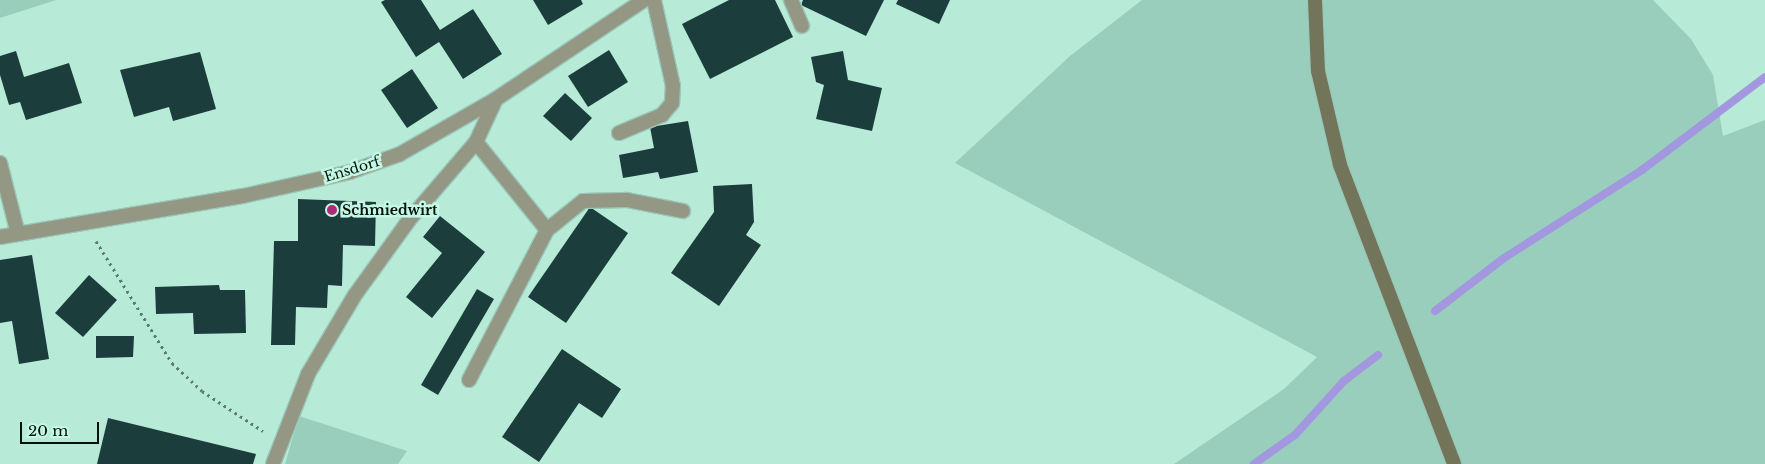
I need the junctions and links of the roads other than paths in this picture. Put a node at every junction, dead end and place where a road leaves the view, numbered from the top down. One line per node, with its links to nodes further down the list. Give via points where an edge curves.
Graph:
1 (644, 0): 6 (street, Ensdorf)
2 (654, 0): 7 (street, via 673,86 672,103 662,114)
3 (791, 0): 5 (street)
4 (1315, 0): 16 (main road, via 1318,71 1340,165)
5 (802, 26)
6 (496, 99): 8 (street); 12 (street, Ensdorf, via 429,140 350,172)
7 (619, 133)
8 (476, 142): 11 (street); 15 (street, via 409,220 355,295 308,374 279,441)
9 (0, 162): 12 (street)
10 (683, 211): 11 (street, via 627,200 583,201)
11 (547, 230): 14 (street)
12 (18, 234): 13 (street, Ensdorf)
13 (0, 237)
14 (469, 380)
15 (273, 464)
16 (1454, 464)

